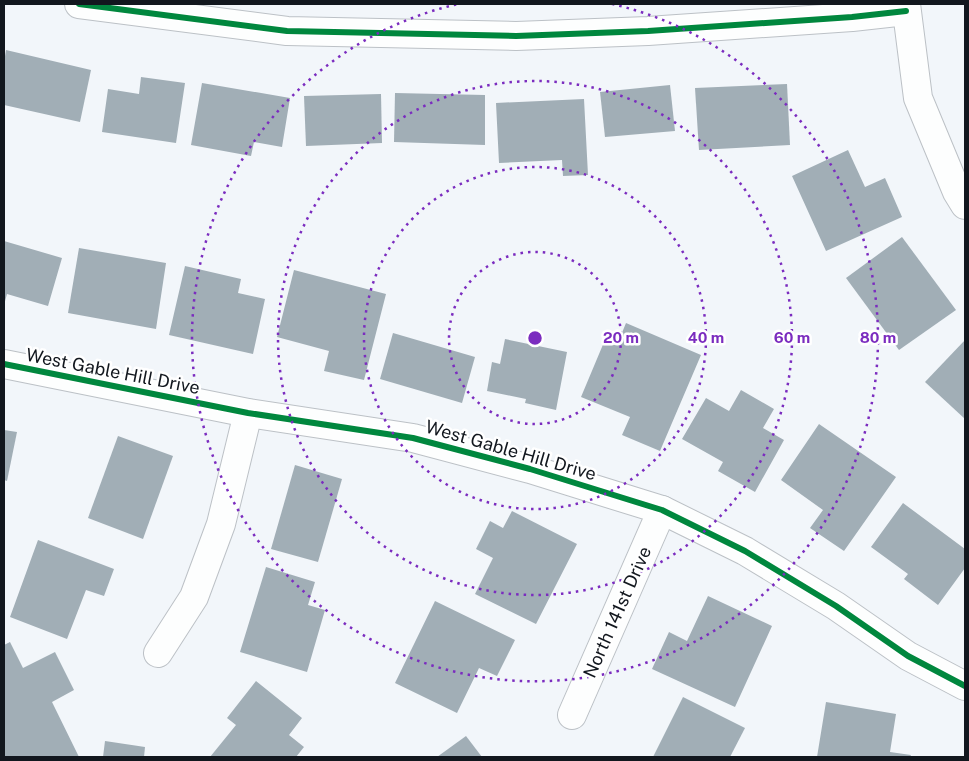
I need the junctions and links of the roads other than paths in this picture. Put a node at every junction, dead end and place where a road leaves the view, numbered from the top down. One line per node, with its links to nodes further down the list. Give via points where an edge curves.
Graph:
1 (79, 4): 2 (street, via 286,31 516,36 852,17)
2 (906, 7): 3 (street, via 918,98)
3 (965, 205)
4 (4, 364): 5 (street, West Gable Hill Drive)
5 (248, 413): 6 (street, West Gable Hill Drive, via 413,438 530,469); 7 (street, via 221,524 194,597)
6 (662, 510): 8 (street, West Gable Hill Drive, via 745,551 836,606 908,656); 9 (street, North 141st Drive)
7 (158, 653)
8 (965, 686)
9 (572, 715)

